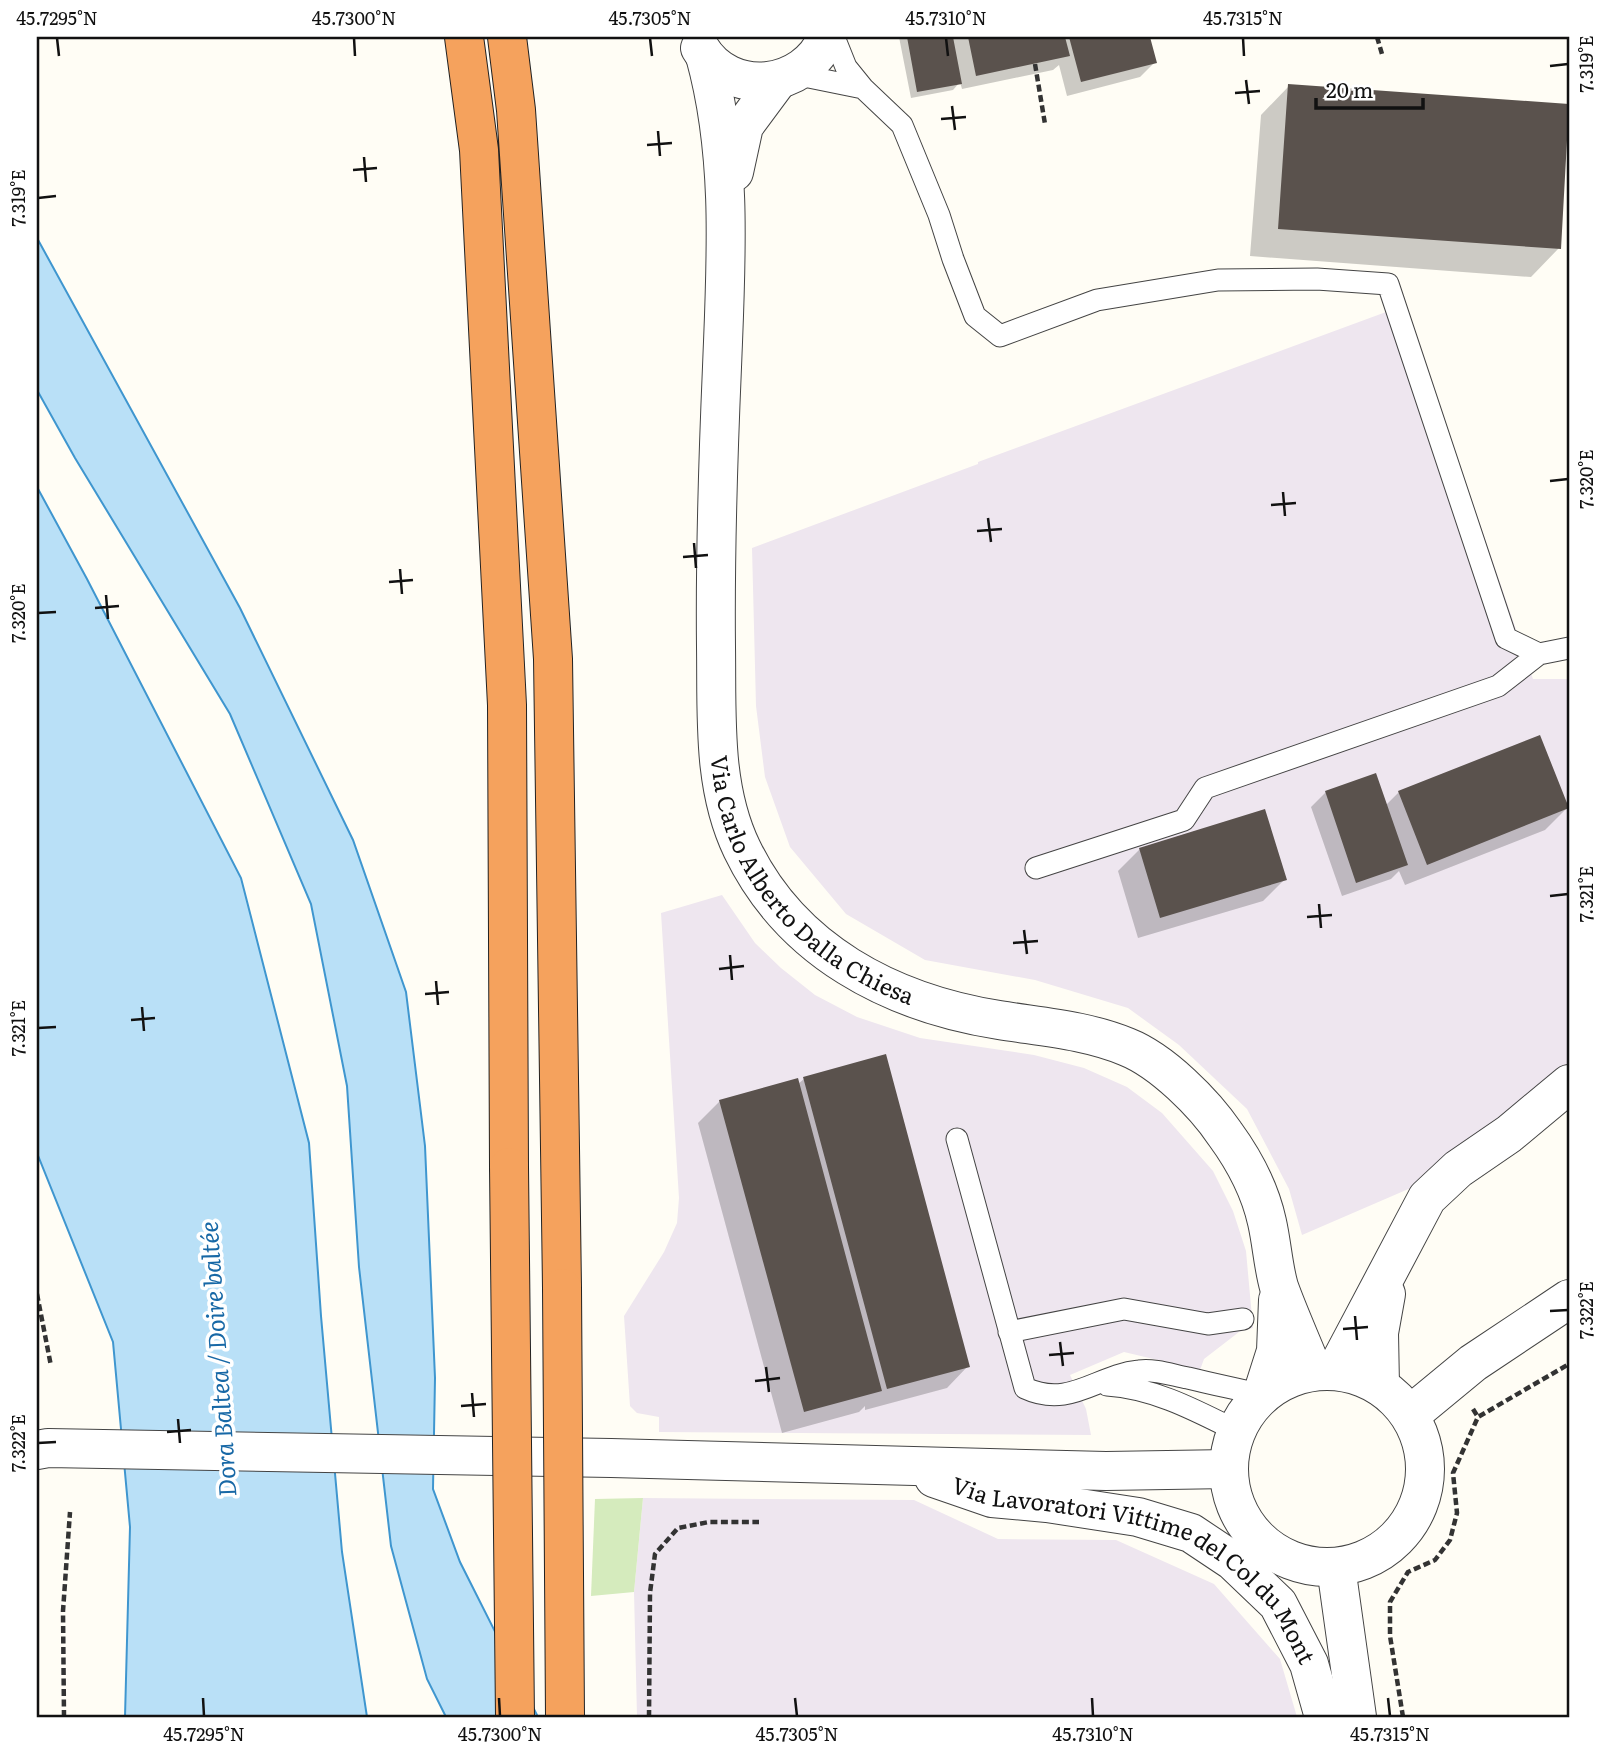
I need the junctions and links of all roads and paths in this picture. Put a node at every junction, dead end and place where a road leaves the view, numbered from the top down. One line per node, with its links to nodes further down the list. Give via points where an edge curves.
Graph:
1 (464, 37): 43 (highway, bridge, via 479,150 507,705)
2 (507, 37): 44 (highway, bridge, via 516,110 553,659)
3 (827, 37): 9 (street, Via Carlo Alberto Dalla Chiesa, via 810,62)
4 (834, 37): 10 (lane, via 846,67)
5 (1377, 37): 7 (path)
6 (699, 46): 9 (street, via 720,70 738,79 758,83); 12 (street, Via Carlo Alberto Dalla Chiesa, via 715,94)
7 (1382, 54)
8 (1035, 64): 11 (path)
9 (786, 77): 10 (lane); 12 (street, Via Carlo Alberto Dalla Chiesa, via 744,126)
10 (863, 88): 14 (lane, via 902,125 975,316 1000,336 1097,300 1218,280 1388,284 1506,638)
11 (1045, 124)
12 (726, 240): 19 (street, Via Carlo Alberto Dalla Chiesa, via 716,584 717,722 722,789 742,848 772,900 815,943 864,978 920,1003 994,1020 1072,1030 1130,1048 1167,1072 1223,1131 1252,1179 1266,1218)
13 (1569, 648): 14 (lane)
14 (1538, 654): 15 (lane, via 1498,686 1205,788 1184,820)
15 (1036, 868)
16 (1569, 1084): 18 (street, via 1509,1135 1458,1169 1427,1199)
17 (957, 1139): 23 (lane)
18 (1392, 1261): 26 (street); 29 (street, via 1379,1333)
19 (1278, 1284): 26 (street, Via Carlo Alberto Dalla Chiesa); 30 (street, Via Carlo Alberto Dalla Chiesa, via 1276,1351)
20 (37, 1294): 25 (path)
21 (1569, 1299): 27 (street)
22 (1243, 1319): 23 (lane, via 1208,1324 1124,1309)
23 (1009, 1332): 28 (lane, via 1025,1388 1042,1396)
24 (1569, 1364): 32 (path)
25 (51, 1366)
26 (1324, 1371): 29 (street, via 1359,1376); 30 (street, via 1286,1379)
27 (1455, 1379): 31 (street); 32 (path)
28 (1094, 1384): 30 (lane, via 1139,1371 1162,1372); 33 (lane, via 1130,1386 1159,1395)
29 (1380, 1386): 31 (street)
30 (1262, 1395): 33 (street)
31 (1410, 1415): 39 (street, via 1420,1436 1425,1480 1410,1522 1378,1553)
32 (1478, 1417): 40 (path, via 1453,1473 1457,1513 1450,1540 1435,1560 1408,1573 1390,1602)
33 (1237, 1431): 36 (street)
34 (48, 1448): 35 (street, bridge)
35 (899, 1466): 36 (street); 46 (street, Via Lavoratori Vittime del Col du Mont, via 992,1498 1138,1517 1191,1533 1233,1561 1278,1604 1309,1664)
36 (1229, 1469): 39 (street, via 1240,1514 1270,1549 1291,1560)
37 (69, 1511): 42 (path, via 63,1611)
38 (759, 1522): 45 (path, via 709,1522 678,1528 655,1554 650,1593)
39 (1336, 1567): 41 (street)
40 (1390, 1636): 41 (path); 48 (path)
41 (1348, 1650): 47 (street)
42 (64, 1717)
43 (515, 1717)
44 (565, 1717)
45 (649, 1717)
46 (1324, 1717)
47 (1357, 1717)
48 (1403, 1717)

